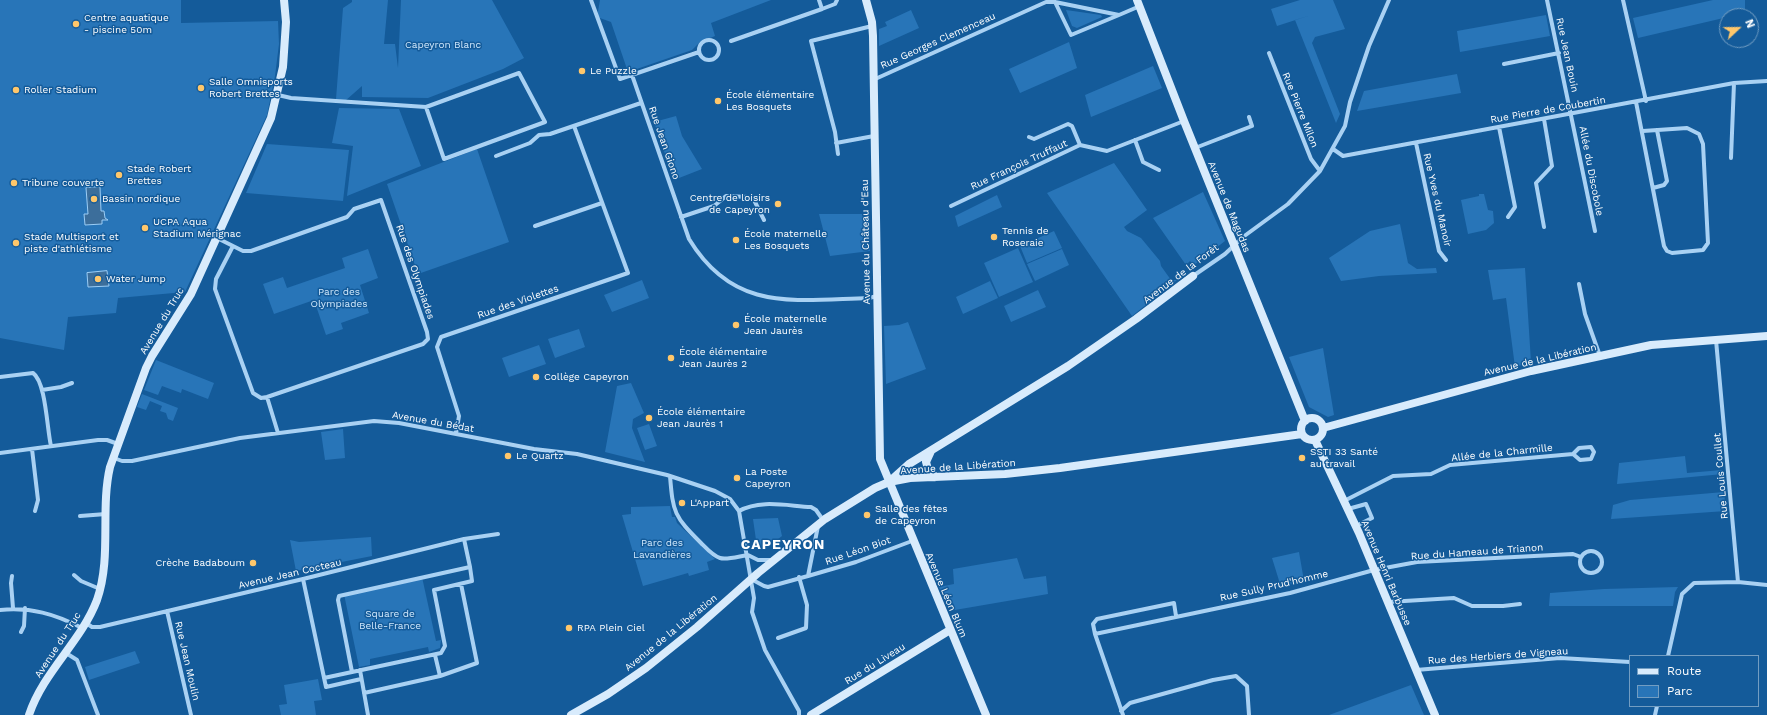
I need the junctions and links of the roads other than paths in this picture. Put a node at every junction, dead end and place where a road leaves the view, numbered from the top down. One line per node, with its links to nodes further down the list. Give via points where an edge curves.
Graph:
1 (284, 0): 23 (street, Avenue du Truc, via 285,52)
2 (591, 0): 19 (street, via 620,79)
3 (819, 0): 11 (street)
4 (837, 0): 11 (street, via 835,4)
5 (866, 0): 13 (street, Avenue du Château d'Eau)
6 (1389, 0): 43 (street, Avenue de la Forêt, via 1369,46 1350,102 1345,126)
7 (1547, 0): 17 (street, Rue Jean Bouin)
8 (1623, 0): 24 (street)
9 (1055, 2): 12 (street, Rue Georges Clemenceau); 12 (street, via 1071,35); 20 (street, Rue Georges Clemenceau, via 1037,6)
10 (1139, 3): 12 (street); 31 (street, Avenue de Magudas)
11 (822, 9): 14 (street)
12 (1118, 14)
13 (872, 26): 20 (street, Avenue du Château d'Eau); 39 (street, via 811,41)
14 (731, 41)
15 (699, 52): 15 (street, via 705,59 711,59 716,55 718,46 708,40 702,43); 19 (street)
16 (1269, 53): 48 (street, Rue Pierre Milon, via 1311,159)
17 (1558, 53): 18 (street); 28 (street, Rue Jean Bouin)
18 (1504, 64)
19 (632, 75): 26 (street, Rue Jean Giono)
20 (873, 80): 36 (street, Avenue du Château d'Eau)
21 (1767, 81): 22 (street, Rue Pierre de Coubertin)
22 (1734, 83): 24 (street, Rue Pierre de Coubertin); 46 (street)
23 (278, 95): 27 (street); 58 (street, Avenue du Truc, via 271,118)
24 (1646, 101): 25 (street, Rue Pierre de Coubertin)
25 (1636, 102): 28 (street, Rue Pierre de Coubertin); 35 (street)
26 (641, 103): 32 (street); 52 (street, Rue Jean Giono)
27 (426, 107): 27 (street, via 519,73 545,122 444,159)
28 (1571, 114): 30 (street, Rue Pierre de Coubertin); 57 (street, Allée du Discobole)
29 (1249, 117): 42 (street, via 1252,126)
30 (1544, 119): 33 (street, Rue Pierre de Coubertin); 56 (street, via 1552,166 1536,183)
31 (1184, 121): 38 (street, Rue François Truffaut); 42 (street, Avenue de Magudas)
32 (574, 126): 45 (street, via 539,135 530,143); 50 (street)
33 (1499, 127): 40 (street, Rue Pierre de Coubertin); 53 (street, via 1514,208)
34 (1657, 130): 35 (street); 49 (street, via 1667,181 1664,186); 49 (street, via 1687,128 1699,134 1703,144 1708,243 1706,248 1672,253 1666,251)
35 (1643, 132): 49 (street)
36 (874, 136): 39 (street); 64 (street, Avenue du Château d'Eau)
37 (1029, 137): 41 (street, via 1034,139 1068,124 1072,126)
38 (1135, 140): 41 (street, Rue François Truffaut, via 1107,151); 47 (street, via 1143,162)
39 (836, 143): 44 (street)
40 (1416, 143): 43 (street, Rue Pierre de Coubertin, via 1343,156); 61 (street, Rue Yves du Manoir, via 1439,251)
41 (1080, 145): 51 (street, Rue François Truffaut)
42 (1195, 148): 60 (street, Avenue de Magudas)
43 (1333, 149): 48 (street, Avenue de la Forêt)
44 (838, 154)
45 (496, 156)
46 (1731, 158)
47 (1159, 170)
48 (1320, 172): 60 (street, Avenue de la Forêt, via 1288,204)
49 (1652, 188)
50 (602, 203): 55 (street); 75 (street, Rue des Violettes, via 628,273 440,337 436,347 459,416)
51 (951, 206)
52 (681, 217): 54 (street, via 714,206 726,196 748,197 754,200); 64 (street, Rue Jean Giono, via 689,239 708,265 730,284 750,293 770,299 795,300)
53 (1508, 217)
54 (764, 220)
55 (535, 226)
56 (1544, 227)
57 (1595, 231)
58 (217, 238): 59 (street, Rue des Olympiades); 78 (street, Avenue du Truc, via 191,294 152,356)
59 (233, 246): 71 (street, via 216,279 215,288 253,393 260,398); 71 (street, Rue des Olympiades, via 243,251 251,250 346,217 354,209 381,200 428,332 428,339 424,344)
60 (1234, 246): 62 (street, Avenue de la Forêt); 72 (street, Avenue de Magudas)
61 (1446, 260)
62 (1193, 276): 81 (street, Avenue de la Forêt, via 1136,320 1068,366)
63 (1579, 284): 67 (street, via 1585,314)
64 (877, 296): 87 (street, Avenue du Château d'Eau, via 880,459)
65 (1767, 336): 66 (street, Avenue de la Libération)
66 (1716, 340): 67 (street, Avenue de la Libération, via 1651,345); 110 (street, Rue Louis Coullet)
67 (1600, 356): 73 (street, Avenue de la Libération, via 1464,389)
68 (0, 377): 70 (street, via 33,373 37,376)
69 (72, 383): 70 (street)
70 (42, 390): 79 (street)
71 (268, 397): 74 (street)
72 (1305, 421): 73 (street, via 1316,419); 76 (street, via 1301,427)
73 (1323, 428): 77 (street, via 1320,437)
74 (278, 433): 75 (street, Avenue du Bédat, via 374,421); 84 (street, Avenue du Bédat, via 240,438 132,461)
75 (456, 434): 85 (street, Avenue du Bédat, via 534,449 577,454)
76 (1302, 434): 77 (street, via 1306,439); 86 (street, Avenue de la Libération, via 1060,468 1005,474)
77 (1315, 440): 88 (street, Avenue Henri Barbusse)
78 (119, 444): 79 (street, via 98,440); 84 (street, Avenue du Truc)
79 (51, 446): 80 (street)
80 (32, 449): 82 (street); 91 (street, via 38,500)
81 (933, 449): 86 (street, via 926,462); 87 (street, Avenue de la Forêt, via 909,464)
82 (0, 453)
83 (1573, 454): 83 (street, Allée de la Charmille, via 1578,448 1590,447 1594,452 1591,459 1580,460); 88 (street, Allée de la Charmille, via 1450,465 1431,474 1394,476)
84 (114, 458): 92 (street, Avenue du Truc, via 107,479)
85 (670, 476): 90 (street, Avenue du Bédat, via 715,491 730,499); 99 (street, via 675,511 680,522 709,551 720,558)
86 (935, 477): 87 (street, Avenue de la Libération)
87 (889, 482): 94 (street, Avenue de la Libération); 98 (street, Avenue Léon Blum)
88 (1344, 501): 89 (street, Avenue Henri Barbusse)
89 (1348, 509): 95 (street, Avenue Henri Barbusse); 95 (street, via 1366,504 1370,511 1372,518)
90 (739, 510): 94 (street, via 758,504 810,507 816,510); 99 (street)
91 (35, 511)
92 (106, 514): 93 (street); 113 (street, Avenue du Truc, via 104,572)
93 (80, 516)
94 (821, 522): 101 (street, Avenue de la Libération); 106 (street)
95 (1356, 526): 103 (street, Avenue Henri Barbusse)
96 (498, 534): 97 (street, Avenue Jean Cocteau)
97 (464, 539): 102 (street); 108 (street, Avenue Jean Cocteau)
98 (912, 541): 106 (street, Rue Léon Biot, via 856,562); 122 (street, Avenue Léon Blum)
99 (748, 556): 101 (street, via 762,561); 109 (street)
100 (1581, 557): 100 (street, Rue du Hameau de Trianon, via 1581,567 1586,572 1596,572 1601,566 1601,559 1597,553 1587,552); 103 (street, Rue du Hameau de Trianon, via 1573,554 1417,562)
101 (776, 558): 109 (street, Avenue de la Libération)
102 (470, 567): 111 (street, via 472,581); 132 (street, via 339,596)
103 (1374, 570): 114 (street, Avenue Henri Barbusse); 120 (street, Rue Sully Prud'homme, via 1290,593)
104 (74, 575): 113 (street)
105 (12, 576): 116 (street, via 10,584)
106 (808, 576): 107 (street, Rue Léon Biot)
107 (799, 578): 109 (street, Rue Léon Biot, via 768,587); 125 (street, via 807,605 806,628)
108 (304, 579): 119 (street, Avenue Jean Cocteau); 134 (street)
109 (751, 579): 142 (street, Avenue de la Libération, via 646,668 620,687); 143 (street, via 754,598 752,612 765,650 783,680)
110 (1738, 582): 112 (street); 128 (street, via 1694,583 1687,588 1682,594)
111 (461, 584): 127 (street, via 434,590 445,646 441,653); 133 (street, via 477,663)
112 (1767, 585)
113 (100, 589): 121 (street, Avenue du Truc)
114 (1388, 602): 115 (street, via 1454,598 1472,606); 131 (street, Avenue Henri Barbusse)
115 (1520, 604)
116 (13, 608): 117 (street, Avenue Jean Cocteau); 118 (street, Avenue Jean Cocteau)
117 (25, 608): 121 (street, Avenue Jean Cocteau, via 39,610); 123 (street)
118 (0, 610)
119 (168, 611): 121 (street, Avenue Jean Cocteau, via 100,627); 140 (street, Rue Jean Moulin)
120 (1176, 616): 124 (street, Rue Sully Prud'homme); 124 (street, via 1174,603 1097,619 1094,624)
121 (84, 626): 126 (street, Avenue du Truc)
122 (950, 630): 144 (street, Rue du Liveau); 145 (street, Avenue Léon Blum)
123 (21, 632)
124 (1095, 634): 137 (street)
125 (778, 638)
126 (66, 652): 138 (street, Avenue du Truc, via 43,686); 139 (street, via 77,660)
127 (435, 655): 130 (street); 133 (street)
128 (1668, 655)
129 (1629, 662): 131 (street, Rue des Herbiers de Vigneau, via 1560,658)
130 (360, 670): 132 (street); 135 (street)
131 (1416, 670): 147 (street, Avenue Henri Barbusse)
132 (352, 672): 134 (street)
133 (440, 676): 136 (street)
134 (324, 678): 135 (street, via 326,686)
135 (361, 679): 136 (street)
136 (364, 692): 141 (street)
137 (1122, 713): 146 (street, via 1130,703 1236,676 1247,686)
138 (29, 715)
139 (98, 715)
140 (191, 715)
141 (368, 715)
142 (571, 715)
143 (799, 715)
144 (811, 715)
145 (986, 715)
146 (1249, 715)
147 (1435, 715)

